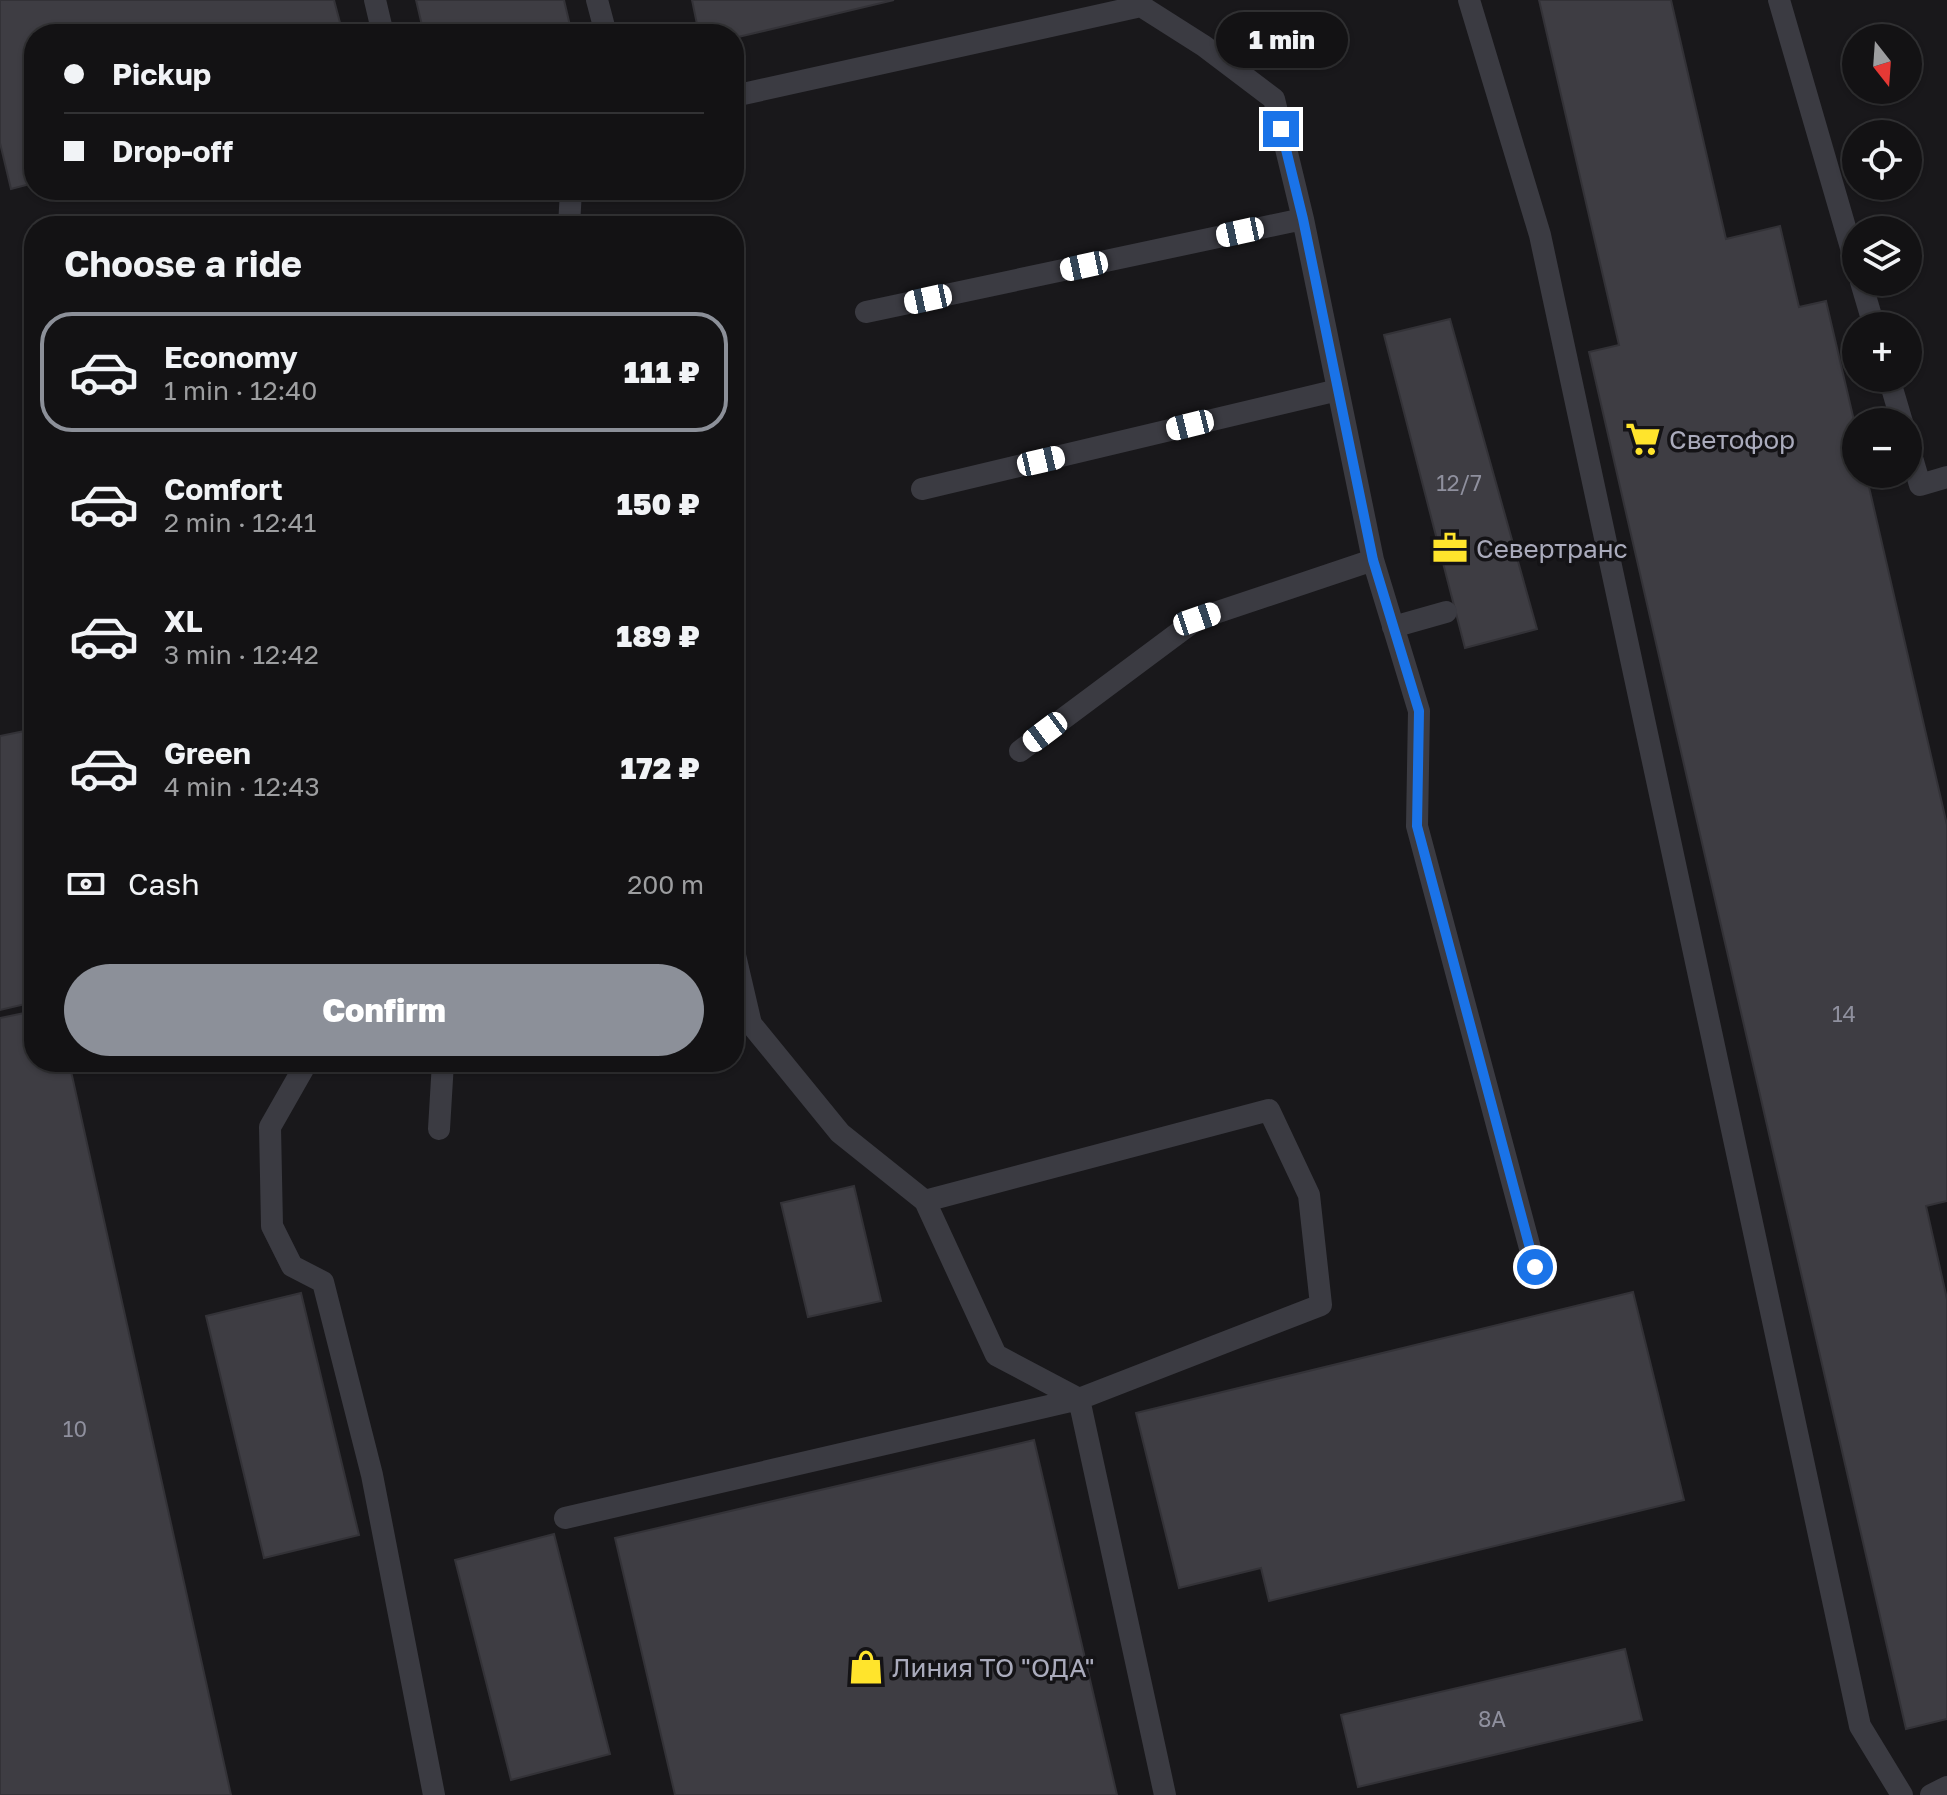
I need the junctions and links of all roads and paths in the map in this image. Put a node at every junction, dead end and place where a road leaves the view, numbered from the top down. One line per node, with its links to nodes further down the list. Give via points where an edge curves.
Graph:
1 (375, 0): 6 (lane)
2 (597, 0): 7 (lane)
3 (1469, 0): 31 (lane, via 1540,235 1860,1726)
4 (1779, 0): 9 (lane)
5 (1140, 3): 8 (lane); 10 (lane, via 1274,99)
6 (381, 24)
7 (603, 24)
8 (744, 94)
9 (1842, 217)
10 (1303, 219): 11 (lane); 12 (lane)
11 (866, 312)
12 (1338, 390): 15 (lane); 16 (lane)
13 (1947, 477): 14 (lane)
14 (1922, 484)
15 (922, 489)
16 (1373, 560): 18 (lane); 19 (lane, via 1197,619)
17 (1446, 612): 18 (lane)
18 (1393, 627): 25 (lane, via 1419,711 1417,826)
19 (1020, 751)
20 (744, 994): 24 (lane, via 751,1024 840,1133)
21 (301, 1072): 29 (lane, via 270,1127 272,1226 292,1266 323,1282 372,1475)
22 (442, 1072): 23 (lane)
23 (439, 1129)
24 (925, 1201): 26 (lane, via 996,1355); 26 (lane, via 1269,1110 1309,1195 1321,1305)
25 (1535, 1267)
26 (1079, 1399): 27 (lane); 30 (lane)
27 (565, 1518)
28 (1947, 1787): 32 (lane)
29 (434, 1795)
30 (1165, 1795)
31 (1902, 1795)
32 (1931, 1795)

